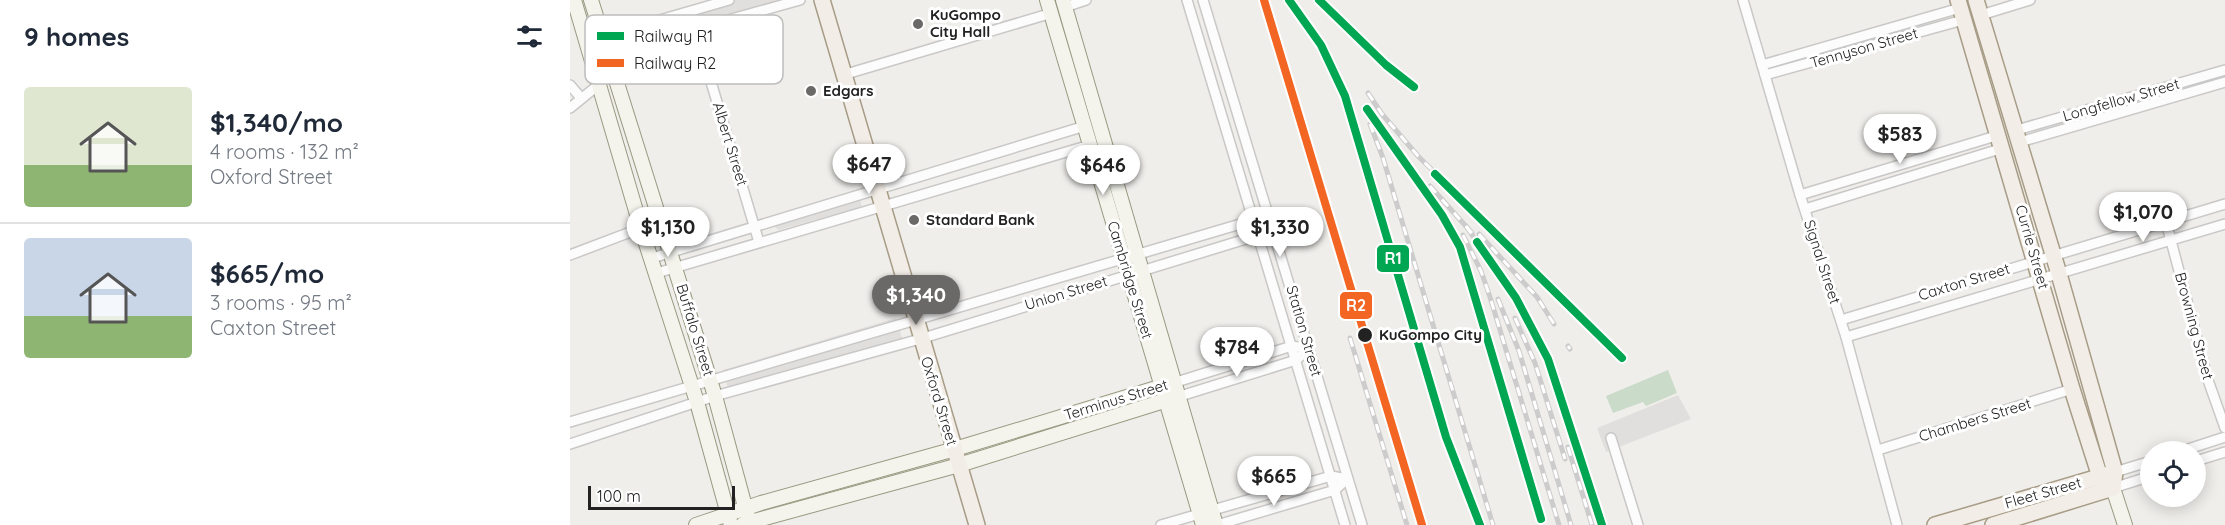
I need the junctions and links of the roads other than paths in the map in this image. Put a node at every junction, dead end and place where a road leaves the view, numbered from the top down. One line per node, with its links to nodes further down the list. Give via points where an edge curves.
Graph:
1 (574, 0): 20 (street, Buffalo Street)
2 (591, 0): 16 (street, Buffalo Street)
3 (729, 0): 15 (street)
4 (800, 0): 19 (street)
5 (822, 0): 23 (main road, Oxford Street)
6 (1086, 0): 11 (street)
7 (1187, 0): 42 (street, Station Street)
8 (1203, 0): 43 (street, Station Street)
9 (1743, 0): 21 (street, Signal Street)
10 (2030, 0): 12 (street)
11 (1064, 3): 54 (street, Cambridge Street)
12 (1980, 4): 34 (main road, Currie Street)
13 (1050, 7): 23 (street); 33 (street, Cambridge Street)
14 (1960, 9): 21 (street, Tennyson Street); 24 (street, Tennyson Street); 35 (main road, Currie Street)
15 (690, 12): 17 (street); 18 (street, Albert Street)
16 (596, 15)
17 (679, 15)
18 (691, 15)
19 (746, 15)
20 (585, 34)
21 (1762, 65): 24 (street, Signal Street)
22 (2225, 70): 34 (street, Longfellow Street)
23 (843, 75): 37 (main road, Oxford Street)
24 (1765, 75): 38 (street, Signal Street)
25 (2225, 82): 34 (street, Longfellow Street)
26 (597, 84): 31 (street)
27 (600, 84): 47 (street, Buffalo Street)
28 (617, 84): 51 (street, Buffalo Street)
29 (711, 84): 46 (street, Albert Street)
30 (570, 85): 31 (street)
31 (581, 98): 32 (street)
32 (570, 108)
33 (1085, 126): 36 (street, Cambridge Street); 37 (street)
34 (2018, 136): 53 (main road, Currie Street)
35 (2001, 142): 38 (street); 41 (street); 56 (main road, Currie Street)
36 (1090, 146): 40 (street); 54 (street, Cambridge Street)
37 (876, 188): 40 (main road, Oxford Street); 46 (street)
38 (1800, 195): 41 (street, Signal Street)
39 (2225, 204): 44 (street, Caxton Street)
40 (882, 205): 50 (street); 64 (main road, Oxford Street)
41 (1805, 208): 65 (street, Signal Street)
42 (1254, 220): 43 (street, Union Street); 48 (street, Station Street); 54 (street, Union Street)
43 (1272, 222): 48 (street, Union Street); 62 (street, Station Street)
44 (2166, 222): 49 (street, Browning Street); 53 (street, Caxton Street)
45 (2225, 224): 49 (street, Caxton Street)
46 (754, 226): 50 (street, Albert Street); 51 (street)
47 (641, 228): 52 (street); 55 (street, Buffalo Street)
48 (1259, 235): 58 (street, Union Street); 63 (street, Station Street)
49 (2172, 241): 60 (street, Caxton Street); 78 (street, Browning Street, via 2208,380)
50 (759, 242): 57 (street)
51 (671, 251): 55 (street); 57 (street, Buffalo Street)
52 (570, 255)
53 (2054, 255): 56 (street, Caxton Street); 60 (main road, Currie Street)
54 (1130, 256): 58 (street, Cambridge Street); 64 (street, Union Street)
55 (652, 258): 59 (street, Buffalo Street)
56 (2036, 260): 61 (main road, Currie Street); 65 (street, Caxton Street)
57 (675, 267): 59 (street); 71 (street, Buffalo Street)
58 (1135, 272): 67 (street, Union Street); 74 (street, Cambridge Street)
59 (657, 273): 72 (street, Buffalo Street)
60 (2059, 274): 61 (street, Caxton Street); 92 (main road, Currie Street)
61 (2041, 278): 66 (street, Caxton Street); 73 (main road, Currie Street)
62 (1289, 280): 63 (street); 69 (street, Station Street)
63 (1274, 285): 68 (street, Station Street)
64 (914, 320): 67 (main road, Oxford Street); 71 (street, Union Street)
65 (1841, 320): 66 (street, Signal Street)
66 (1846, 337): 84 (street, Signal Street)
67 (920, 339): 75 (street, Union Street); 83 (main road, Oxford Street)
68 (1292, 346): 69 (street, Terminus Street); 70 (street, Station Street); 74 (street, Terminus Street)
69 (1309, 349): 70 (street, Terminus Street); 91 (street, Station Street)
70 (1296, 360): 74 (street, Terminus Street); 89 (street, Station Street)
71 (710, 380): 72 (street, Union Street); 75 (street, Buffalo Street)
72 (692, 386): 76 (street, Buffalo Street); 77 (street, Union Street)
73 (2072, 389): 84 (street, Chambers Street); 92 (main road, Currie Street)
74 (1170, 391): 83 (street, Terminus Street); 87 (street, Terminus Street); 95 (street, Cambridge Street)
75 (715, 396): 76 (street, Union Street); 94 (street, Buffalo Street)
76 (697, 402): 82 (street, Union Street); 96 (street, Buffalo Street)
77 (570, 422)
78 (2225, 428)
79 (2225, 437): 81 (street)
80 (1611, 438): 105 (street)
81 (2206, 443)
82 (570, 444)
83 (954, 449): 87 (main road, Oxford Street); 94 (street, Terminus Street)
84 (1878, 450): 106 (street, Signal Street)
85 (2225, 452): 86 (street)
86 (2206, 459)
87 (959, 465): 98 (street, Terminus Street); 100 (main road, Oxford Street)
88 (2140, 466): 92 (street, Fleet Street)
89 (1331, 476): 91 (street); 93 (street, Station Street); 95 (street)
90 (2140, 477): 92 (street, Fleet Street)
91 (1347, 478): 93 (street); 104 (street, Station Street)
92 (2109, 479): 97 (main road, Fleet Street); 107 (main road, Fleet Street); 109 (street, Currie Street)
93 (1335, 490): 102 (street); 103 (street, Station Street)
94 (745, 509): 96 (street, Terminus Street); 98 (street, Buffalo Street)
95 (1205, 517): 101 (street); 102 (street, Cambridge Street)
96 (730, 520): 99 (street, Terminus Street)
97 (2014, 522): 108 (main road, Fleet Street)
98 (746, 524)
99 (696, 525)
100 (977, 525)
101 (1161, 525)
102 (1216, 525)
103 (1345, 525)
104 (1362, 525)
105 (1638, 525)
106 (1897, 525)
107 (1935, 525)
108 (1993, 525)
109 (2125, 525)

